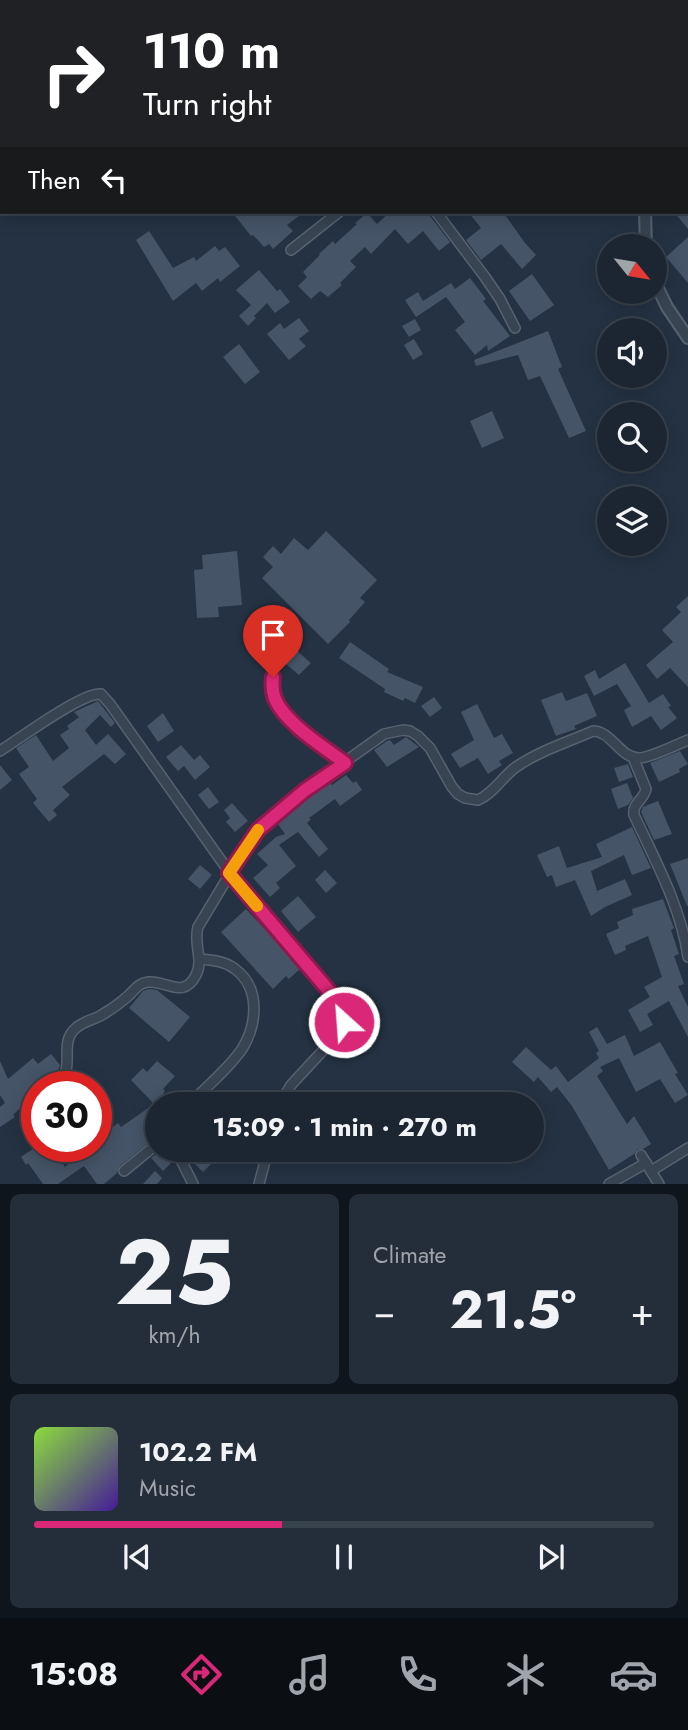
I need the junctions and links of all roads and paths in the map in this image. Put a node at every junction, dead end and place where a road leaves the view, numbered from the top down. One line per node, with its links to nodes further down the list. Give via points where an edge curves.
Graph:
1 (336, 214): 5 (street)
2 (437, 214): 7 (street, via 500,299)
3 (645, 214): 4 (street)
4 (646, 234)
5 (291, 250)
6 (666, 304): 8 (street)
7 (515, 328)
8 (688, 338)
9 (280, 632): 13 (street, via 272,689 275,699 309,736)
10 (688, 740): 12 (street)
11 (0, 751): 14 (street, via 80,700 101,694)
12 (633, 757): 13 (street, via 606,734 593,731 526,761 478,800 458,794 425,741 410,731 384,734); 15 (street, via 646,789 634,806 634,815 662,875)
13 (345, 763): 14 (street, via 258,830)
14 (229, 873): 16 (street, via 198,927); 19 (street, via 344,1013 341,1031)
15 (688, 957)
16 (199, 959): 17 (street, via 195,978 186,986 146,982 76,1028 66,1046); 18 (street, via 219,961 244,977 253,998 254,1023 241,1051)
17 (66, 1071)
18 (201, 1092)
19 (287, 1092)
20 (688, 1148): 24 (street)
21 (145, 1154): 25 (street)
22 (182, 1162): 27 (street)
23 (265, 1162): 28 (street)
24 (646, 1163): 26 (street); 29 (street)
25 (124, 1171)
26 (656, 1183)
27 (193, 1184)
28 (259, 1184)
29 (609, 1184)

